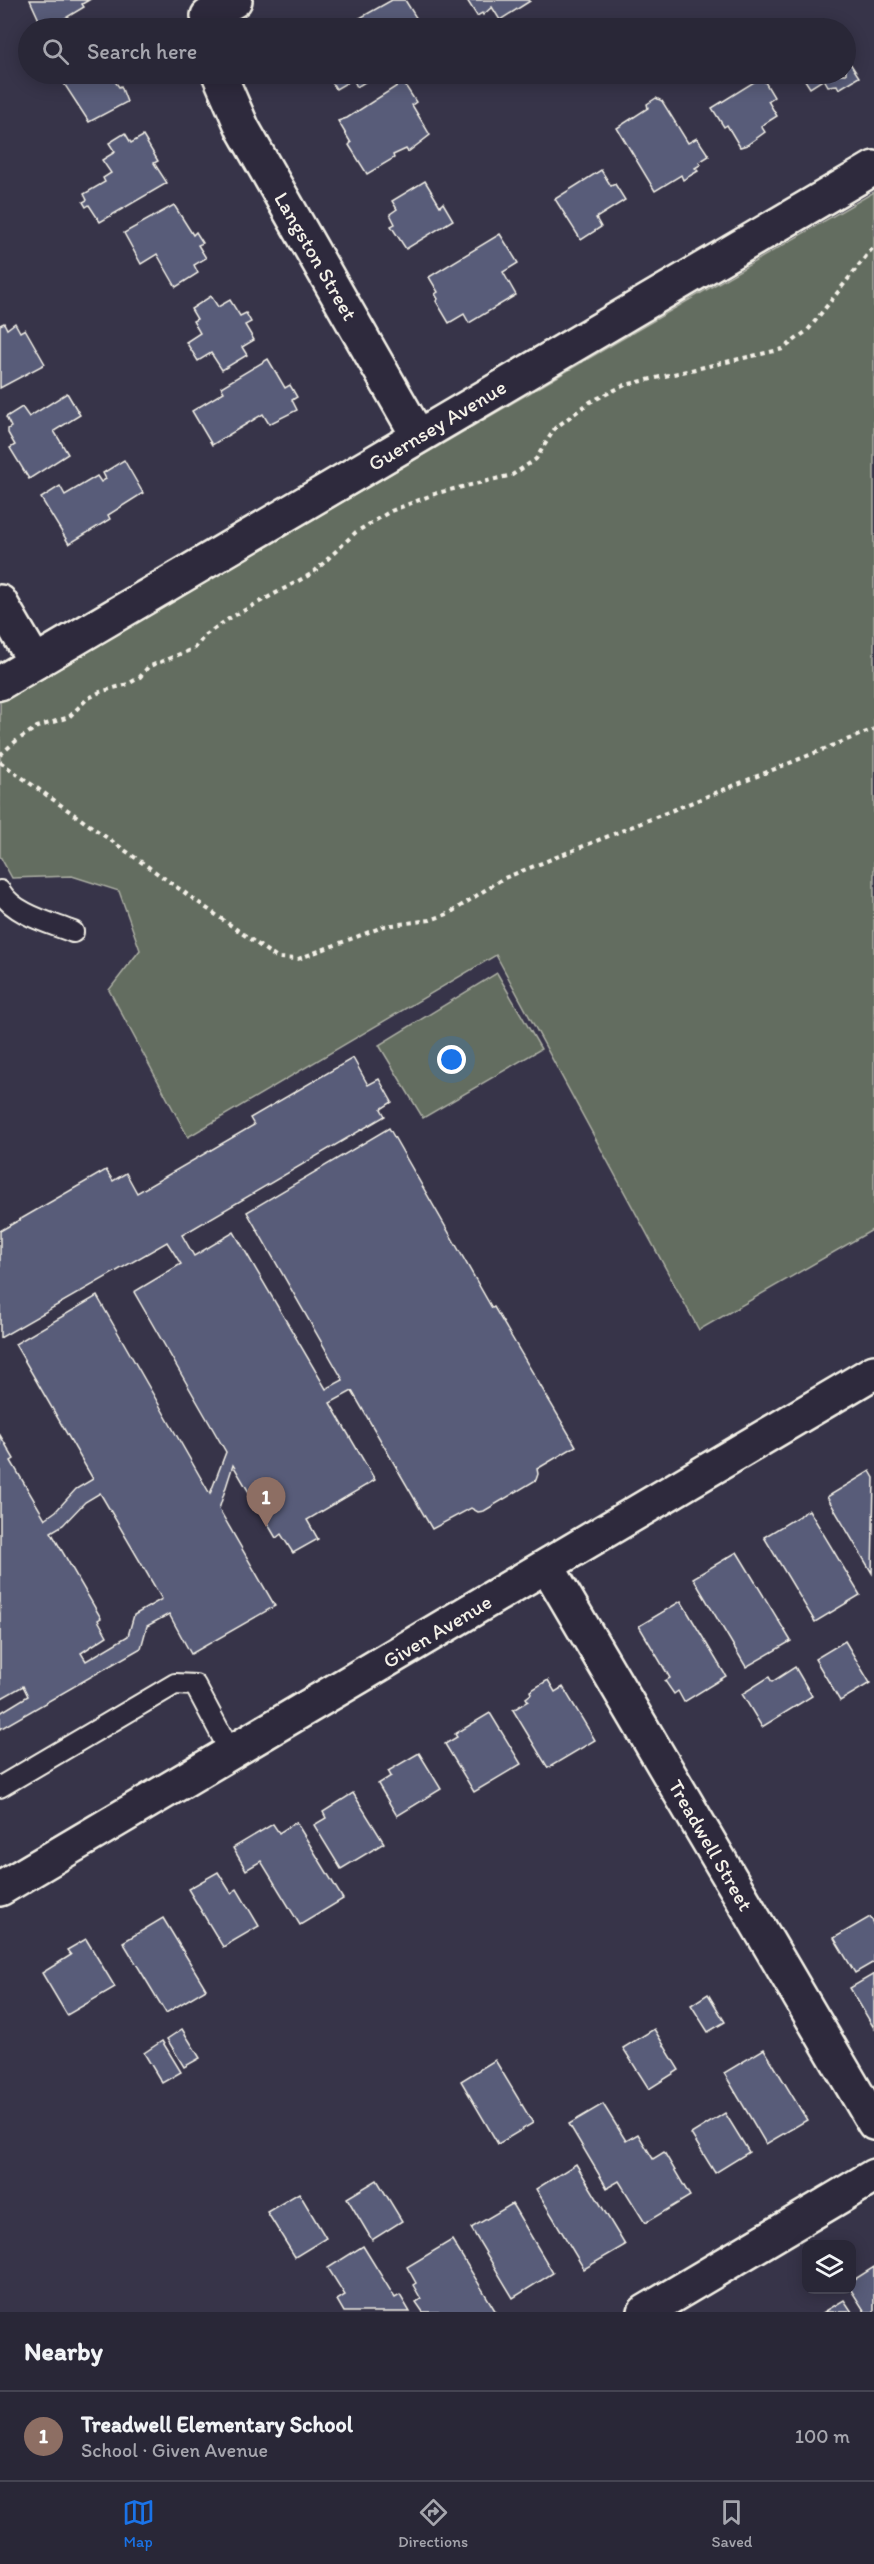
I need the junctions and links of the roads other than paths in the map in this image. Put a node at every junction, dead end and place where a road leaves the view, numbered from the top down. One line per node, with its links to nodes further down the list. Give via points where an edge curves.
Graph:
1 (223, 84): 3 (street, Langston Street, via 243,129)
2 (874, 168): 3 (street, Guernsey Avenue)
3 (418, 436): 5 (street, Guernsey Avenue)
4 (0, 602): 5 (street)
5 (35, 662): 6 (street, Guernsey Avenue)
6 (0, 684)
7 (0, 891): 8 (lane, via 21,911)
8 (73, 932)
9 (874, 1372): 10 (street, Given Avenue)
10 (547, 1566): 11 (street, Given Avenue); 14 (street, Treadwell Street)
11 (231, 1753): 12 (lane, via 195,1685 175,1684); 13 (street, Given Avenue)
12 (0, 1787)
13 (0, 1889)
14 (874, 2123)
15 (874, 2176): 16 (street)
16 (645, 2312)

